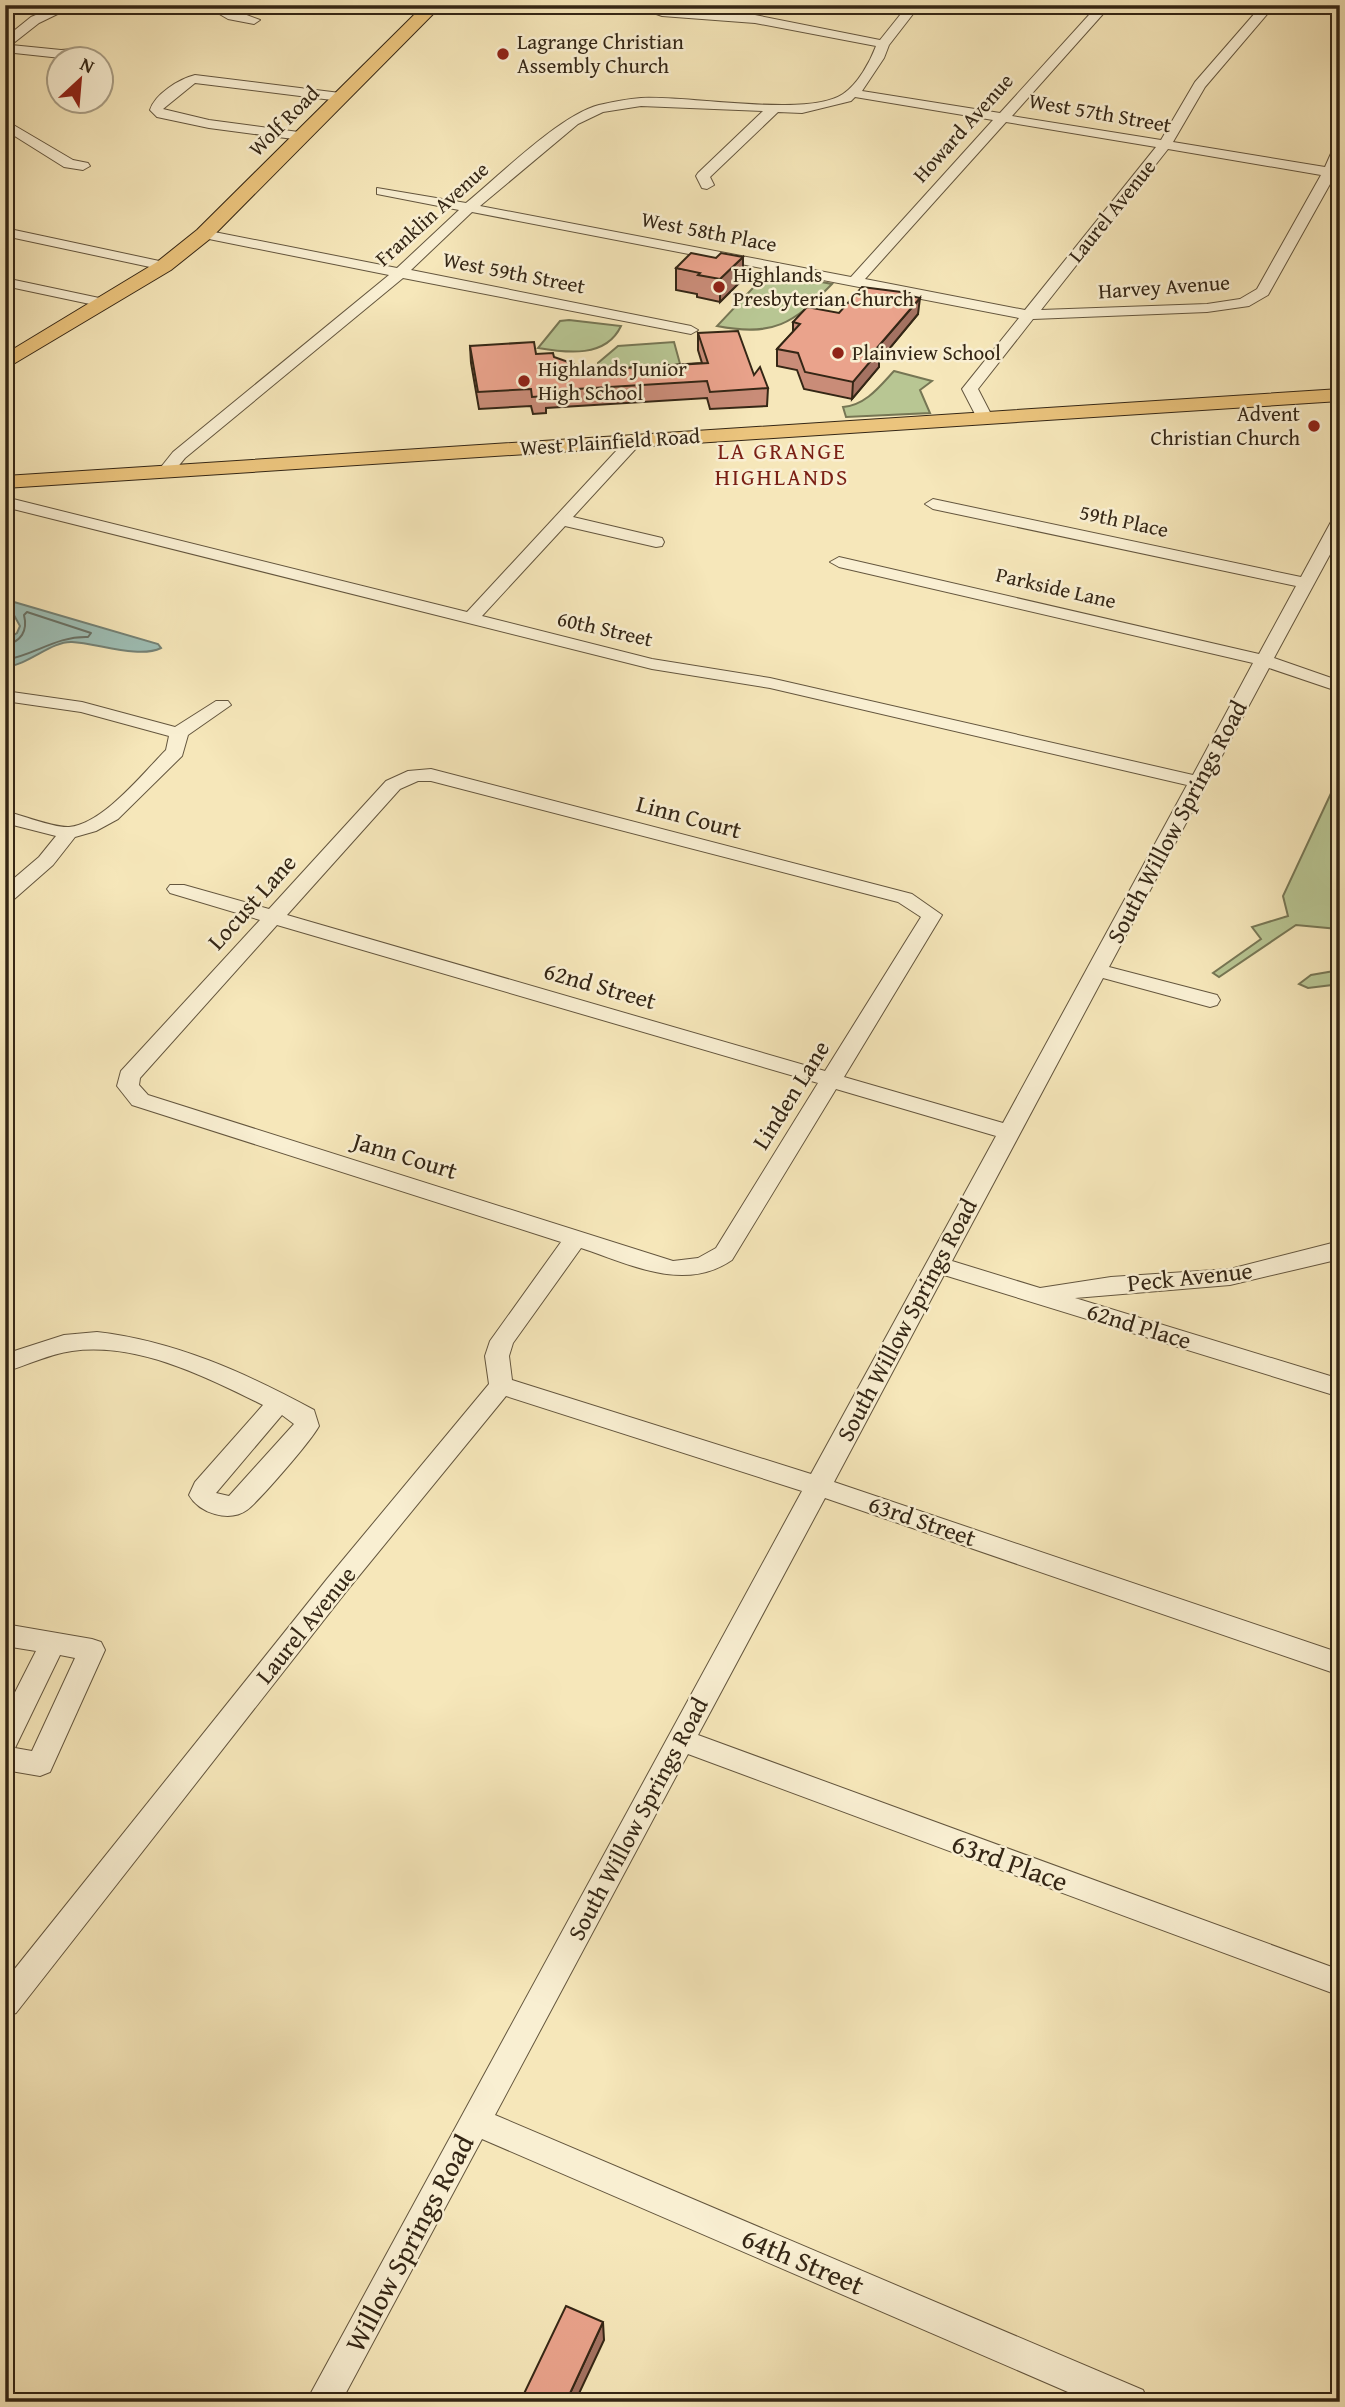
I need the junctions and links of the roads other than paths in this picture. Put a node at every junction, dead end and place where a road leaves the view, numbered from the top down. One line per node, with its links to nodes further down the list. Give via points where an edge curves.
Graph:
1 (70, 5): 12 (street, via 35,20)
2 (210, 5): 10 (street)
3 (434, 5): 15 (main road, Wolf Road)
4 (914, 5): 11 (street)
5 (1105, 5): 17 (street, Howard Avenue)
6 (1269, 5): 20 (street, Laurel Avenue, via 1200,85)
7 (1328, 5): 9 (street)
8 (652, 7): 11 (street, via 662,12 796,25)
9 (1340, 7)
10 (254, 20)
11 (883, 44): 14 (street)
12 (5, 46): 13 (street)
13 (46, 52)
14 (853, 93): 16 (street, Franklin Avenue, via 812,108); 17 (street, West 57th Street)
15 (340, 97): 19 (main road, Wolf Road); 19 (street, via 195,79 156,110 209,124)
16 (773, 109): 24 (street, via 703,176); 26 (street, Franklin Avenue, via 657,102 600,109 567,126)
17 (1005, 118): 20 (street, West 57th Street); 31 (street, Howard Avenue)
18 (5, 124): 22 (street, via 69,164)
19 (301, 136): 28 (main road, Wolf Road)
20 (1165, 145): 23 (street, West 57th Street); 34 (street, Laurel Avenue)
21 (1340, 149): 23 (street, Harvey Avenue)
22 (83, 166)
23 (1335, 174): 34 (street, Harvey Avenue, via 1263,292 1244,303)
24 (707, 185)
25 (382, 191): 26 (street, West 58th Place)
26 (470, 207): 30 (street, Franklin Avenue); 31 (street, West 58th Place)
27 (5, 232): 29 (street)
28 (204, 234): 29 (main road, Wolf Road); 30 (street, West 59th Street)
29 (164, 266): 33 (main road, Wolf Road)
30 (402, 271): 35 (street, West 59th Street); 40 (street, Franklin Avenue, via 178,455)
31 (855, 281): 34 (street, West 58th Place)
32 (5, 282): 33 (street)
33 (104, 303): 36 (main road, Wolf Road)
34 (1029, 315): 38 (street, Laurel Avenue, via 970,389)
35 (691, 330)
36 (5, 363)
37 (1340, 395): 38 (main road, West Plainfield Road)
38 (985, 418): 39 (main road, West Plainfield Road)
39 (635, 440): 40 (main road, West Plainfield Road); 44 (street)
40 (165, 472): 41 (main road, West Plainfield Road)
41 (5, 482)
42 (5, 502): 49 (street, 60th Street)
43 (933, 504): 48 (street, 59th Place)
44 (562, 520): 46 (street); 49 (street)
45 (1340, 520): 48 (street, South Willow Springs Road)
46 (656, 542)
47 (839, 562): 50 (street, Parkside Lane)
48 (1306, 583): 50 (street, South Willow Springs Road)
49 (469, 620): 56 (street, 60th Street, via 652,664 770,683)
50 (1264, 661): 51 (street); 56 (street, South Willow Springs Road)
51 (1340, 687)
52 (5, 696): 54 (street, via 82,707)
53 (222, 705): 54 (street)
54 (178, 733): 58 (street, via 174,752 111,815)
55 (431, 775): 61 (street, Linn Court, via 905,898); 62 (street, Locust Lane, via 415,775 393,785)
56 (1198, 782): 63 (street, South Willow Springs Road)
57 (5, 817): 58 (street)
58 (68, 833): 60 (street, via 46,861)
59 (177, 889): 62 (street, 62nd Street)
60 (5, 897)
61 (932, 915): 65 (street, Linden Lane)
62 (273, 918): 65 (street, 62nd Street); 66 (street, Locust Lane, via 129,1076)
63 (1097, 970): 64 (street); 67 (street, South Willow Springs Road)
64 (1210, 1000)
65 (831, 1081): 67 (street, 62nd Street); 71 (street, Linden Lane, via 724,1254 699,1268)
66 (128, 1086): 68 (street, Jann Court, via 140,1100)
67 (1009, 1132): 70 (street, South Willow Springs Road)
68 (577, 1237): 71 (street, Jann Court); 74 (street, via 502,1341 497,1356)
69 (1340, 1249): 72 (street, Peck Avenue, via 1230,1277)
70 (938, 1265): 72 (street, 62nd Place); 77 (street, South Willow Springs Road)
71 (672, 1269)
72 (1039, 1295): 75 (street, 62nd Place)
73 (5, 1363): 76 (street, via 73,1342 125,1343 223,1375)
74 (501, 1386): 77 (street, 63rd Street); 85 (street, Laurel Avenue)
75 (1340, 1388)
76 (279, 1402)
77 (818, 1486): 80 (street, 63rd Street); 82 (street, South Willow Springs Road)
78 (5, 1634): 79 (street)
79 (52, 1644): 81 (street); 83 (street, via 92,1650 40,1764)
80 (1340, 1664)
81 (5, 1740)
82 (681, 1740): 84 (street, 63rd Place); 86 (street, South Willow Springs Road)
83 (5, 1758)
84 (1340, 1983)
85 (5, 2004)
86 (475, 2121): 87 (street, Willow Springs Road); 88 (street, 64th Street)
87 (323, 2402)
88 (1131, 2402)

